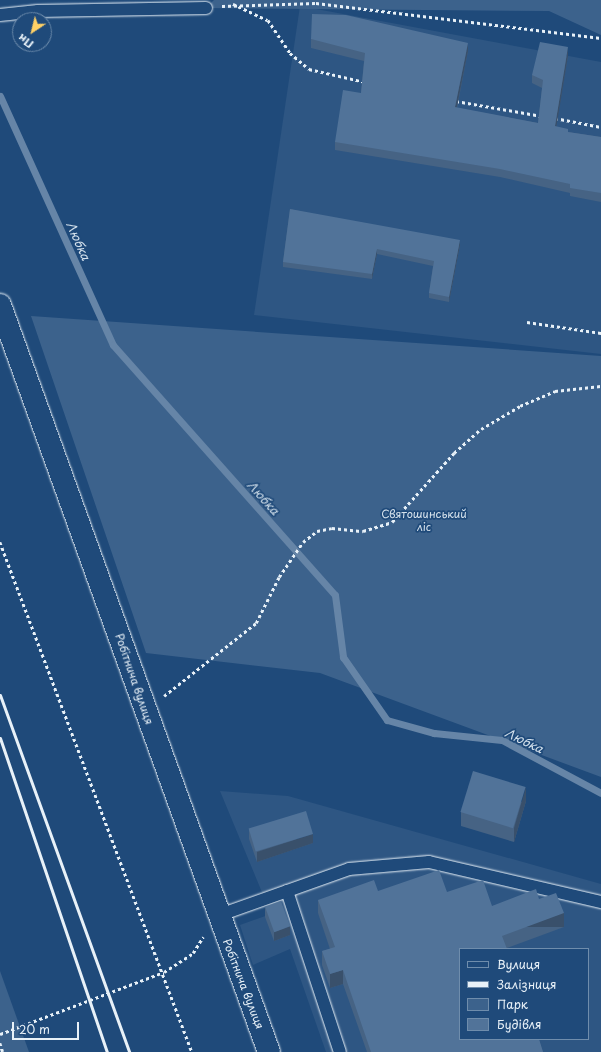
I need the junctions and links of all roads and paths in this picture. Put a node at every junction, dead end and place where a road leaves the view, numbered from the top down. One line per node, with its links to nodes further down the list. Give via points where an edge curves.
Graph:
1 (154, 4): 3 (lane); 4 (lane)
2 (233, 4): 3 (path); 5 (path, via 316,3); 6 (path, via 268,20 290,53 308,69)
3 (206, 8)
4 (0, 15)
5 (601, 38)
6 (370, 83)
7 (448, 100): 8 (path)
8 (601, 127)
9 (0, 305): 14 (street, Робітнича вулиця)
10 (527, 322): 11 (path)
11 (601, 333)
12 (601, 386): 14 (path, via 555,391 520,406 481,429 454,453 392,522 363,531 324,528 303,542 287,565 256,622 184,677)
13 (0, 542): 18 (path)
14 (146, 713): 17 (street, Робітнича вулиця)
15 (287, 891): 16 (lane, via 349,869 429,862); 17 (lane); 24 (lane)
16 (601, 902)
17 (217, 916): 18 (path, via 193,953); 23 (street, Робітнича вулиця)
18 (164, 972): 19 (path); 22 (path)
19 (0, 1034)
20 (0, 1043): 21 (path)
21 (3, 1052)
22 (192, 1052)
23 (269, 1052)
24 (340, 1052)

